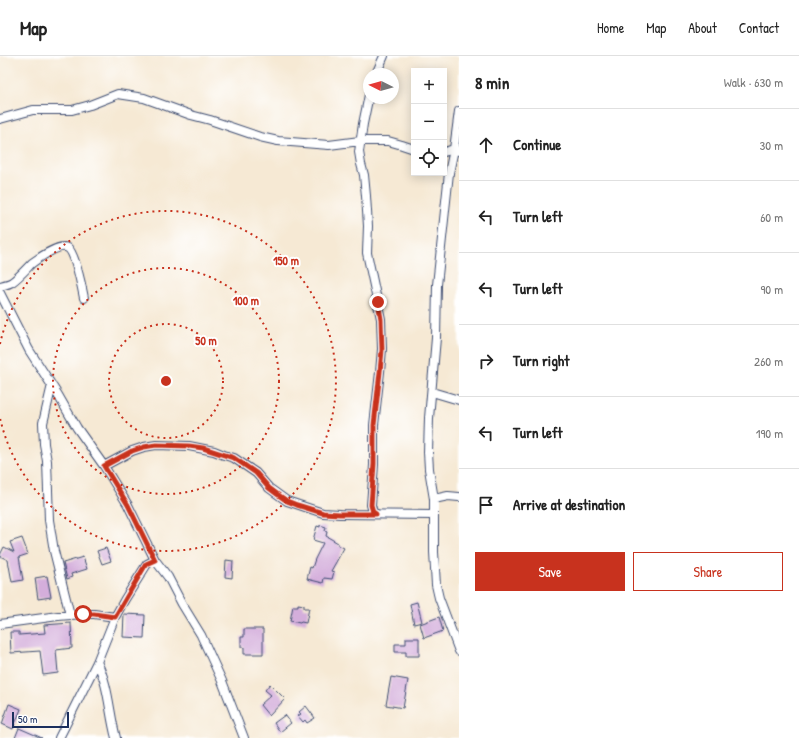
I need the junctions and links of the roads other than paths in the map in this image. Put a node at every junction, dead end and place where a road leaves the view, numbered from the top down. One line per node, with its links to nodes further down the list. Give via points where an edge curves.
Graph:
1 (384, 56): 2 (street)
2 (379, 68)
3 (367, 104): 6 (street)
4 (459, 111): 8 (street)
5 (0, 119): 6 (street, via 33,110 72,110 118,94 144,98 278,141 329,145)
6 (360, 141): 7 (street, via 388,141); 19 (street, via 368,226 367,253 381,319 382,350 374,425 371,505)
7 (411, 148)
8 (457, 150): 9 (street); 14 (street, via 449,173 437,285)
9 (447, 152)
10 (0, 286): 12 (street, via 11,283 39,258 64,247 73,254)
11 (0, 294): 13 (street, via 29,350)
12 (84, 298)
13 (52, 385): 16 (street, via 77,428); 22 (street, via 43,423 49,520)
14 (432, 392): 15 (street); 18 (street, via 428,452)
15 (459, 400)
16 (104, 466): 19 (street, via 144,447 156,445 203,448 234,458 256,473 277,494 297,505 323,513); 21 (street, via 128,505)
17 (459, 497): 18 (street, via 448,496)
18 (434, 500): 20 (street)
19 (376, 514): 20 (street)
20 (434, 515): 25 (street, via 436,585)
21 (155, 560): 23 (street, via 146,564); 29 (street, via 201,635)
22 (70, 616): 23 (street, via 94,614); 24 (street)
23 (115, 617): 26 (street)
24 (0, 624)
25 (459, 651)
26 (97, 662): 27 (street); 28 (street, via 106,685)
27 (59, 738)
28 (116, 738)
29 (244, 738)

